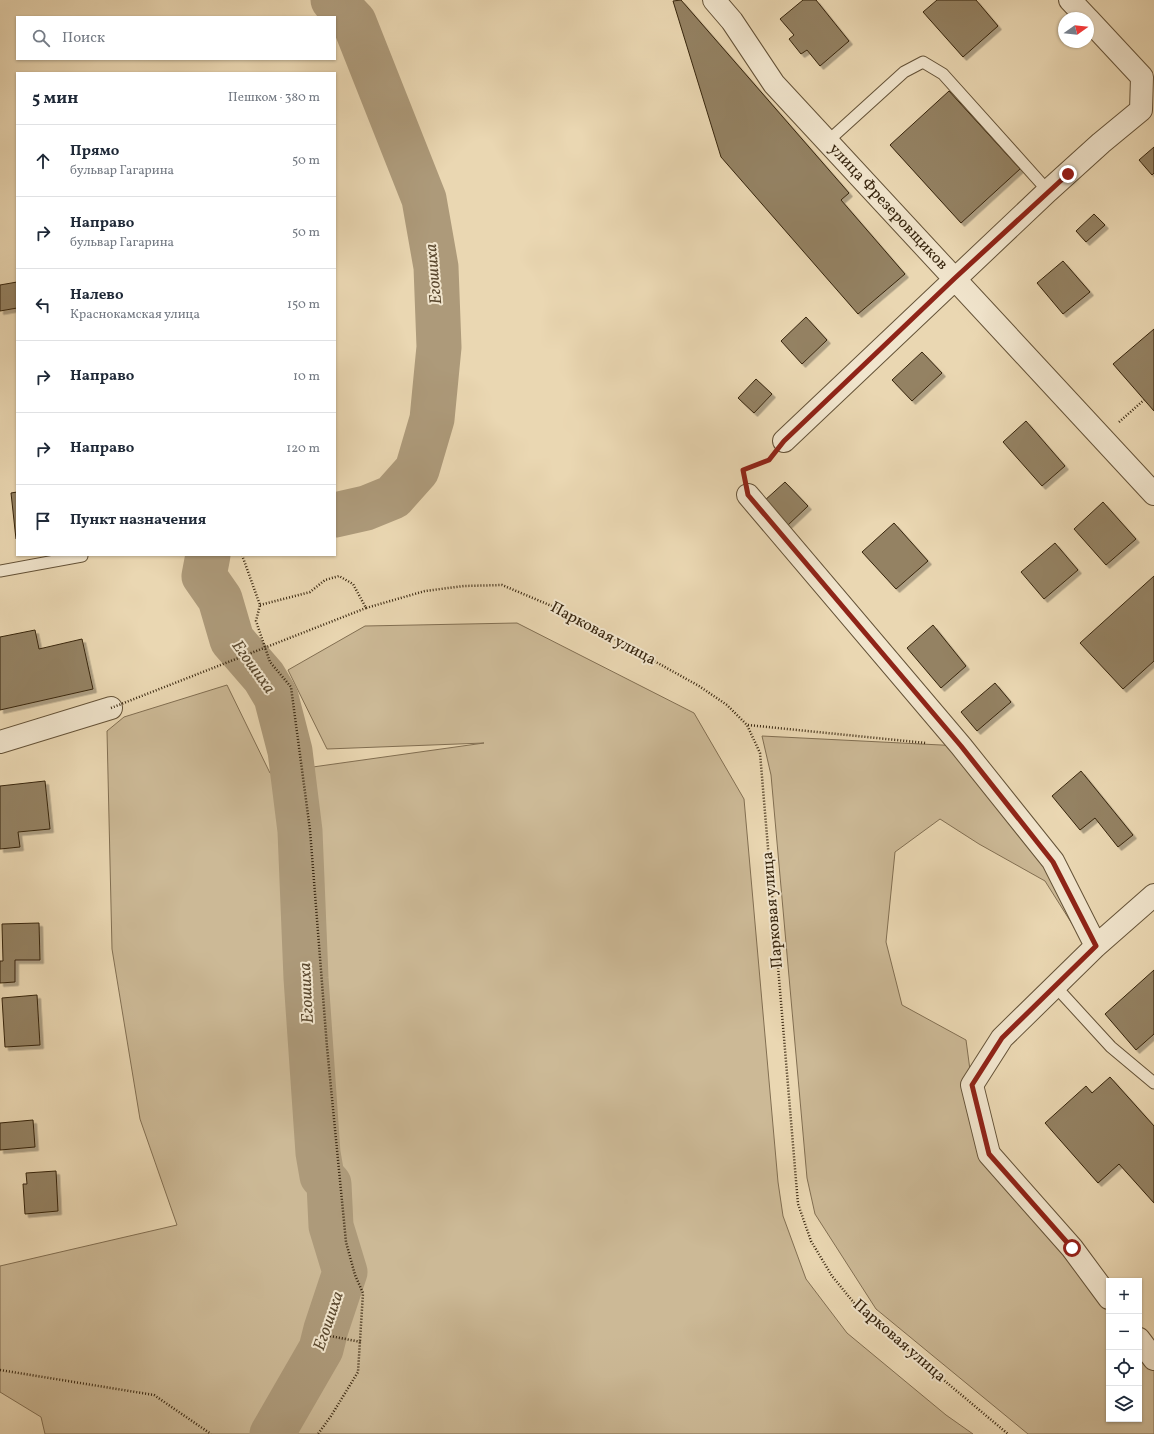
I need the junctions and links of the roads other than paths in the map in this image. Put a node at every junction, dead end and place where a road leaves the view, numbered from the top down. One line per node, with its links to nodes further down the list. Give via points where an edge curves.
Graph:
1 (714, 0): 6 (street, улица Фрезеровщиков, via 732,20 774,84)
2 (1070, 0): 3 (street)
3 (1082, 12)
4 (1094, 25): 5 (street, via 1142,77)
5 (1147, 111): 7 (street, via 1101,143)
6 (828, 141): 7 (lane, via 904,72 923,62 943,74); 8 (street, улица Фрезеровщиков)
7 (1048, 191): 8 (street)
8 (955, 278): 9 (street); 10 (street, улица Фрезеровщиков)
9 (784, 441)
10 (1154, 494)
11 (748, 495): 17 (street, via 961,746 1053,862)
12 (82, 556): 13 (lane)
13 (0, 571)
14 (111, 708): 15 (street)
15 (0, 742)
16 (1154, 895): 17 (street)
17 (1096, 946): 18 (street)
18 (1056, 987): 19 (lane, via 1111,1047); 20 (street, via 1002,1038 972,1085 989,1154 1072,1248)
19 (1154, 1083)
20 (1106, 1294)
21 (1142, 1343): 22 (street)
22 (1154, 1359)

